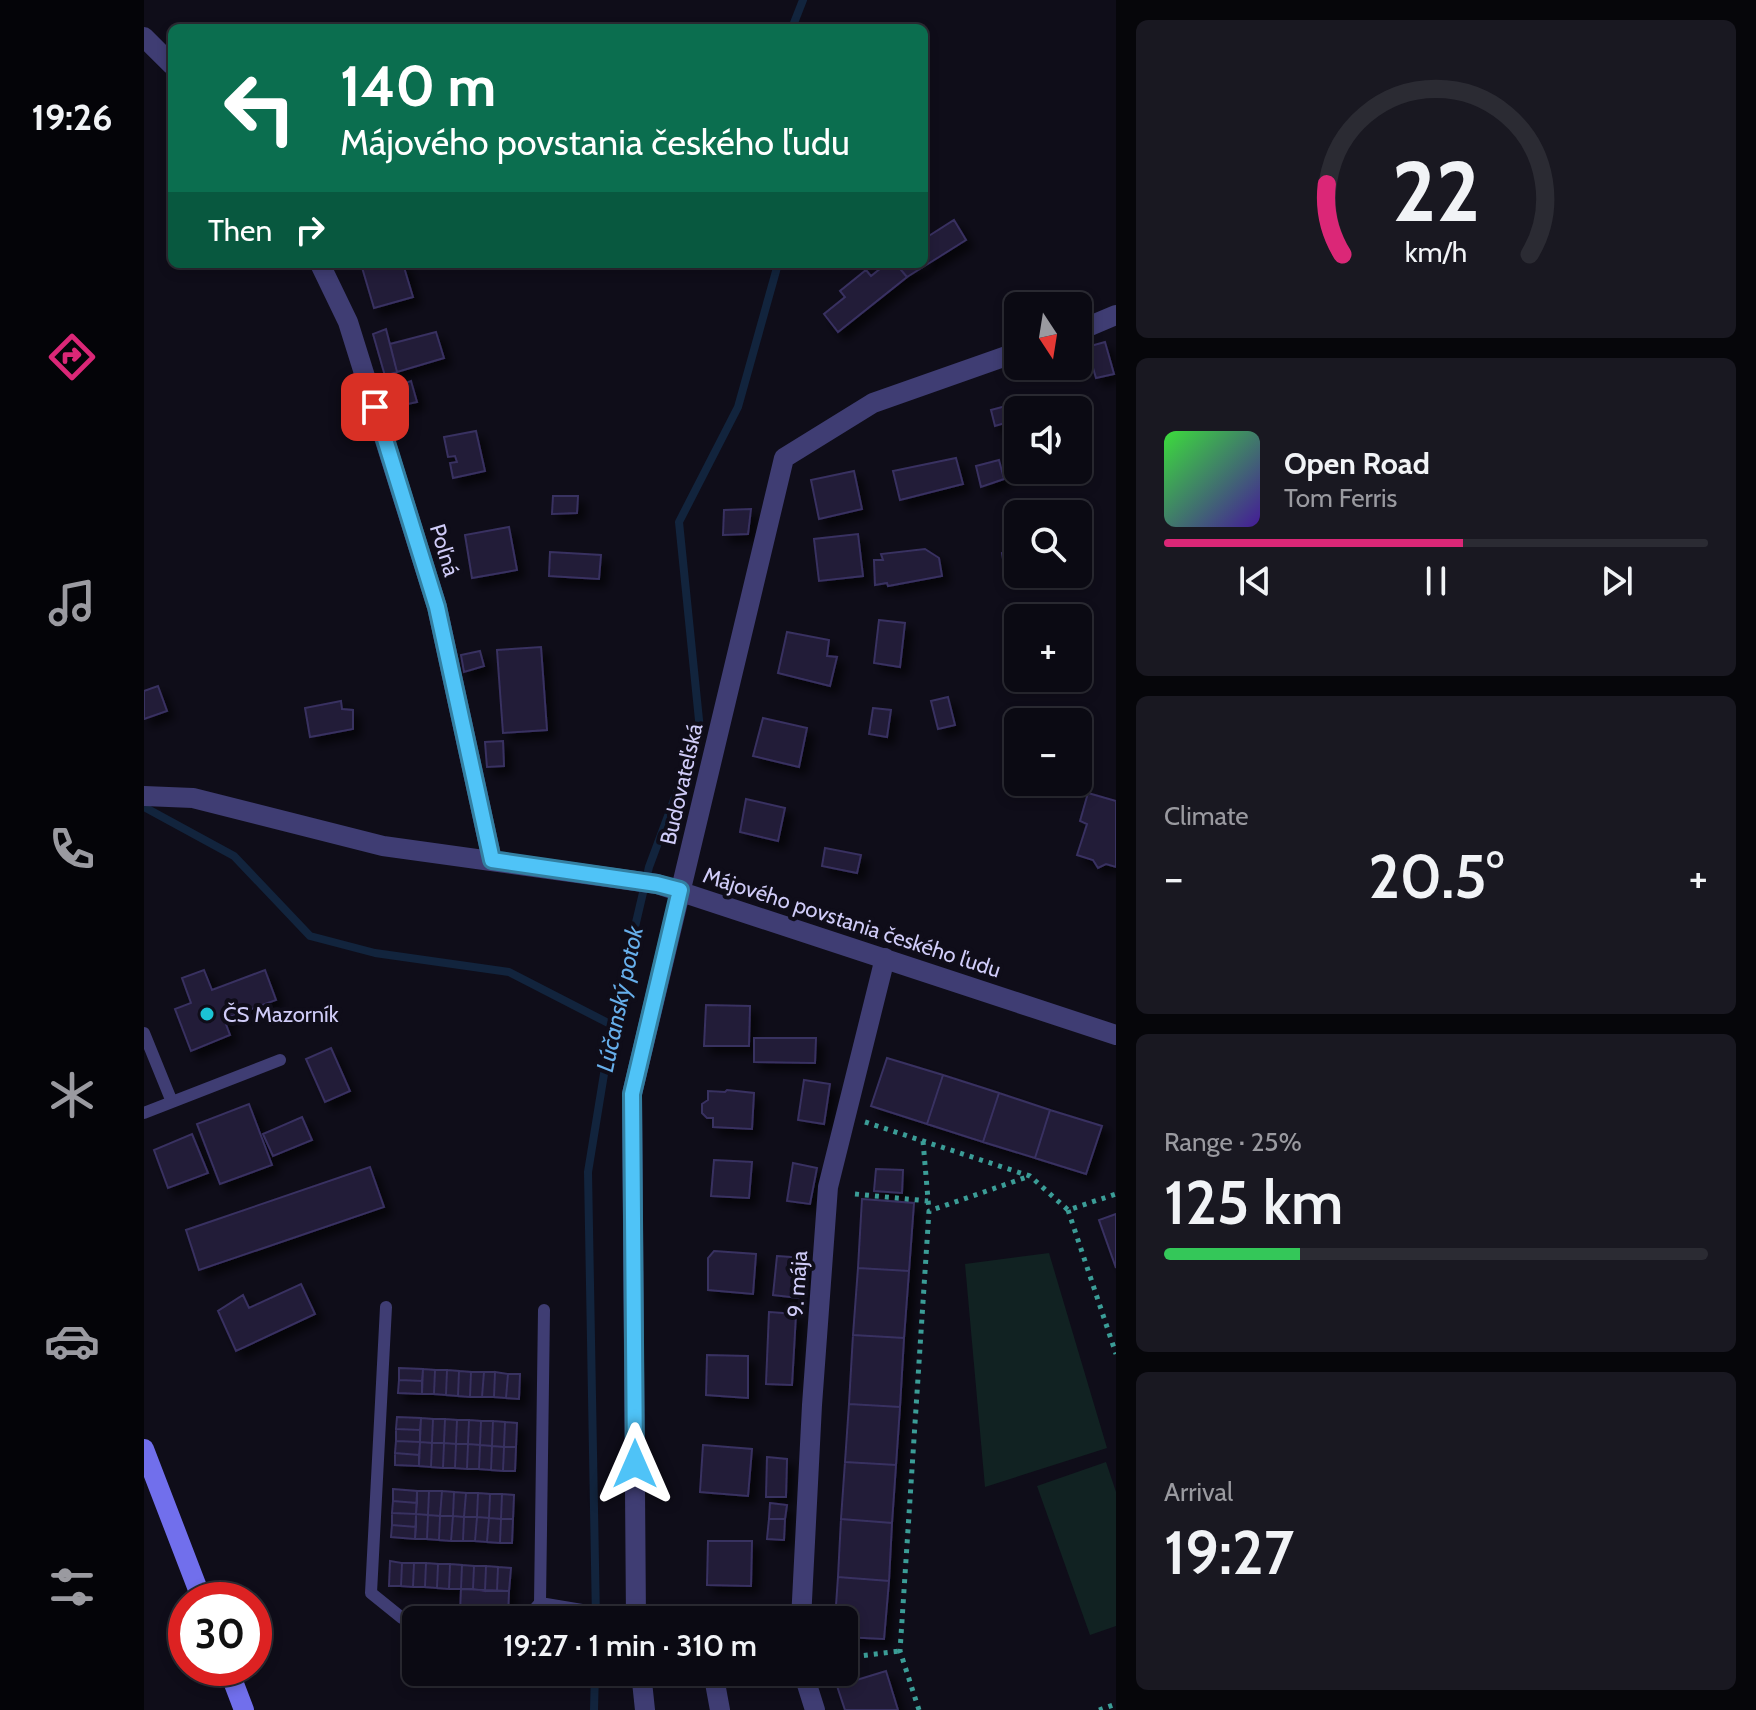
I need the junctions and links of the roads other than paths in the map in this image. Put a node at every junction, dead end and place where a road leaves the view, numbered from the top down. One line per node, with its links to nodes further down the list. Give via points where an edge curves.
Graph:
1 (144, 37): 2 (street)
2 (168, 61)
3 (322, 268): 8 (street, Poľná, via 348,322 437,607)
4 (1116, 315): 5 (street)
5 (1092, 325)
6 (1004, 357): 9 (street, Budovateľská, via 873,403 784,458)
7 (144, 796): 8 (street, Májového povstania českého ľudu, via 193,798 383,846)
8 (492, 860): 9 (street, Májového povstania českého ľudu)
9 (680, 890): 10 (street, Májového povstania českého ľudu); 23 (street, Budovateľská, via 632,1094)
10 (885, 958): 12 (street, Májového povstania českého ľudu); 24 (street, 9. mája, via 828,1187)
11 (144, 1033): 14 (lane)
12 (1116, 1035)
13 (280, 1060): 14 (lane)
14 (172, 1102): 15 (lane)
15 (144, 1113)
16 (386, 1307): 25 (lane, via 371,1593)
17 (544, 1310): 20 (lane)
18 (144, 1449): 19 (main road)
19 (195, 1582)
20 (540, 1603): 21 (lane); 22 (lane)
21 (537, 1606)
22 (557, 1606)
23 (629, 1606)
24 (802, 1606)
25 (402, 1618)
26 (235, 1686): 30 (main road)
27 (642, 1686): 31 (street)
28 (716, 1686): 32 (street)
29 (807, 1686): 33 (street)
30 (244, 1710)
31 (645, 1710)
32 (720, 1710)
33 (815, 1710)

